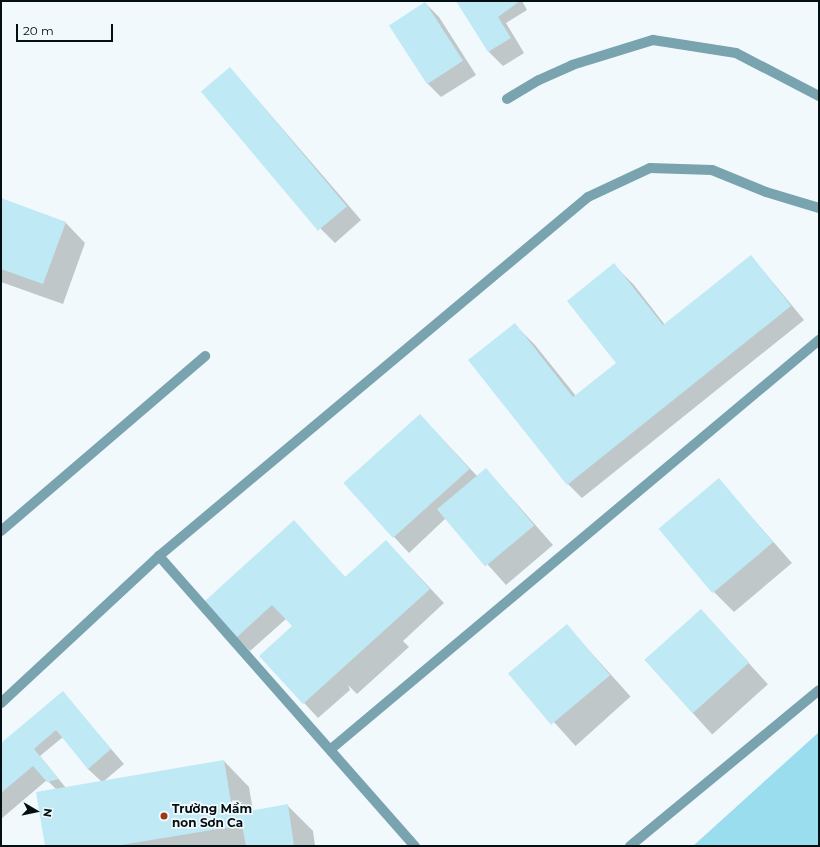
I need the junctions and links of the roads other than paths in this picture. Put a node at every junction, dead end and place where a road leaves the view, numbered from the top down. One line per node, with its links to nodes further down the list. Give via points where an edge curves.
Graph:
1 (819, 96): 2 (street, via 736,53 653,40 572,65 539,80)
2 (507, 99)
3 (819, 208): 7 (street, via 766,192 712,170 650,168 588,197)
4 (819, 340): 10 (street)
5 (205, 356): 6 (street)
6 (1, 531)
7 (159, 556): 9 (street); 10 (street)
8 (819, 690): 12 (street)
9 (1, 703)
10 (331, 748): 11 (street)
11 (415, 846)
12 (630, 846)

